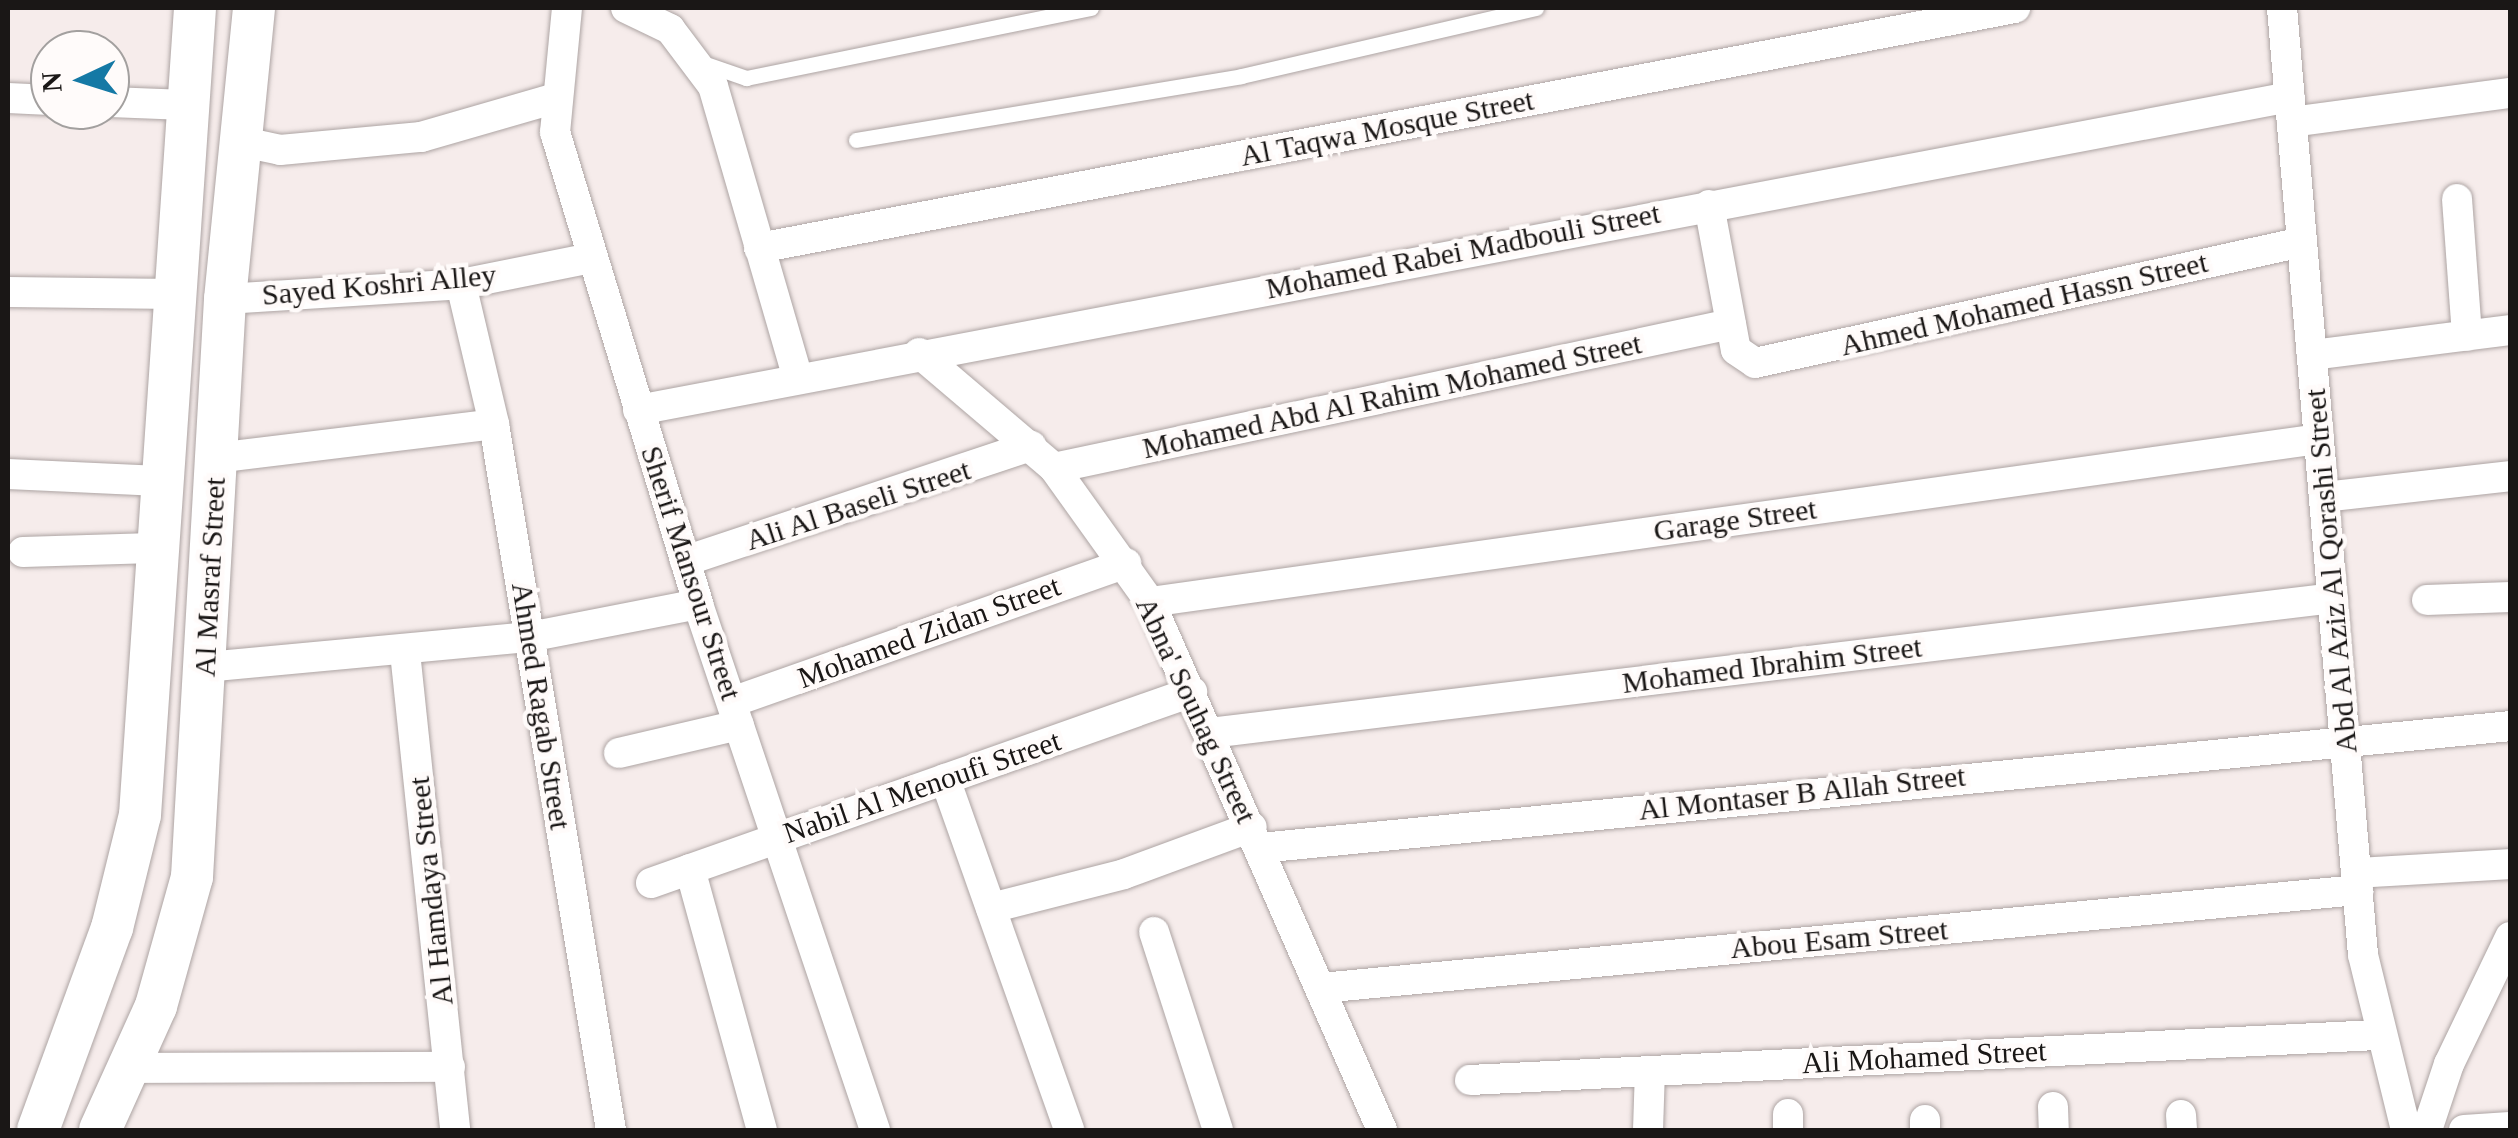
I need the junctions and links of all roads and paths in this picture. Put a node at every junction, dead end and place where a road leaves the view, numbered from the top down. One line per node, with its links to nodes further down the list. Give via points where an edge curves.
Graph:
1 (195, 8): 13 (street, Al Masraf Street)
2 (254, 8): 16 (street, Al Masraf Street)
3 (567, 8): 11 (street, Sherif Mansour Street)
4 (626, 8): 9 (street, via 670,29)
5 (1092, 8): 9 (lane, via 746,78)
6 (1536, 8): 15 (lane, via 1241,76)
7 (2015, 8): 20 (street, Al Taqwa Mosque Street)
8 (2282, 8): 14 (street, Abd Al Aziz Al Qorashi Street)
9 (700, 62): 20 (street)
10 (2510, 93): 14 (street, Mohamed Rabei Madbouli Street)
11 (553, 98): 16 (street, via 422,137 280,150); 21 (street, Sherif Mansour Street)
12 (130, 103): 13 (street)
13 (186, 105): 24 (street, Al Masraf Street)
14 (2291, 110): 18 (street, Mohamed Rabei Madbouli Street); 19 (street, Abd Al Aziz Al Qorashi Street)
15 (856, 140)
16 (243, 142): 25 (street, Al Masraf Street)
17 (2456, 199): 28 (street)
18 (1709, 205): 26 (street); 29 (street, Mohamed Rabei Madbouli Street)
19 (2302, 242): 26 (street, Ahmed Mohamed Hassn Street, via 1746,361); 30 (street, Abd Al Aziz Al Qorashi Street)
20 (760, 248): 31 (street)
21 (591, 258): 22 (street, Sayed Koshri Alley); 32 (street, Sherif Mansour Street)
22 (461, 284): 25 (street, Sayed Koshri Alley); 33 (street, Ahmed Ragab Street)
23 (8, 292): 24 (street)
24 (176, 294): 40 (street, Al Masraf Street)
25 (225, 298): 36 (street, Al Masraf Street)
26 (1731, 324): 37 (street, Mohamed Abd Al Rahim Mohamed Street)
27 (2510, 330): 28 (street)
28 (2467, 336): 30 (street)
29 (920, 353): 31 (street, Mohamed Rabei Madbouli Street); 35 (street, Abna' Souhag Street)
30 (2312, 355): 34 (street, Abd Al Aziz Al Qorashi Street)
31 (798, 378): 32 (street, Mohamed Rabei Madbouli Street)
32 (638, 410): 44 (street, Sherif Mansour Street)
33 (494, 424): 36 (street); 51 (street, Ahmed Ragab Street)
34 (2320, 439): 41 (street, Abd Al Aziz Al Qorashi Street); 49 (street, Garage Street)
35 (1031, 446): 37 (street, Abna' Souhag Street); 44 (street, Ali Al Baseli Street)
36 (215, 458): 53 (street, Al Masraf Street)
37 (1054, 468): 45 (street, Abna' Souhag Street)
38 (8, 474): 40 (street)
39 (2510, 476): 41 (street)
40 (160, 481): 42 (street, Al Masraf Street)
41 (2324, 497): 47 (street, Abd Al Aziz Al Qorashi Street)
42 (153, 548): 43 (street); 55 (street, Al Masraf Street)
43 (23, 552)
44 (685, 561): 50 (street, Sherif Mansour Street)
45 (1126, 563): 49 (street, Abna' Souhag Street); 56 (street, Mohamed Zidan Street)
46 (2510, 597): 48 (street)
47 (2333, 598): 59 (street, Mohamed Ibrahim Street); 60 (street, Abd Al Aziz Al Qorashi Street)
48 (2426, 600)
49 (1150, 602): 54 (street, Abna' Souhag Street)
50 (698, 604): 51 (street); 56 (street, Sherif Mansour Street)
51 (528, 637): 52 (street); 82 (street, Ahmed Ragab Street)
52 (405, 652): 53 (street); 74 (street, Al Hamdaya Street)
53 (206, 667): 57 (street, Al Masraf Street)
54 (1192, 692): 59 (street, Abna' Souhag Street); 62 (street, Nabil Al Menoufi Street)
55 (151, 707): 57 (street); 79 (street, Al Masraf Street, via 140,815 112,928)
56 (736, 714): 61 (street, Mohamed Zidan Street); 64 (street, Sherif Mansour Street)
57 (203, 716): 75 (street, Al Masraf Street, via 192,877 172,959)
58 (2510, 726): 60 (street, Al Montaser B Allah Street)
59 (1210, 733): 63 (street, Abna' Souhag Street)
60 (2345, 738): 63 (street, Al Montaser B Allah Street); 67 (street, Abd Al Aziz Al Qorashi Street)
61 (619, 753)
62 (945, 779): 64 (street, Nabil Al Menoufi Street); 69 (street)
63 (1256, 837): 69 (street, Al Montaser B Allah Street); 72 (street, Abna' Souhag Street)
64 (778, 838): 66 (street, Nabil Al Menoufi Street); 84 (street, Sherif Mansour Street)
65 (2510, 864): 67 (street, Abou Esam Street)
66 (690, 869): 68 (street, Nabil Al Menoufi Street); 83 (street)
67 (2357, 882): 72 (street, Abou Esam Street); 73 (street, Abd Al Aziz Al Qorashi Street)
68 (651, 883)
69 (991, 908): 85 (street)
70 (1154, 932): 86 (street)
71 (2510, 937): 90 (street, via 2449,1064)
72 (1320, 988): 87 (street, Abna' Souhag Street)
73 (2378, 1035): 76 (street, Ali Mohamed Street); 89 (street, Abd Al Aziz Al Qorashi Street)
74 (450, 1066): 75 (street); 81 (street, Al Hamdaya Street)
75 (128, 1068): 80 (street, Al Masraf Street)
76 (1650, 1070): 77 (street, Ali Mohamed Street); 88 (street)
77 (1470, 1080)
78 (2510, 1127): 91 (street)
79 (38, 1130)
80 (100, 1130)
81 (455, 1130)
82 (611, 1130)
83 (762, 1130)
84 (874, 1130)
85 (1069, 1130)
86 (1218, 1130)
87 (1382, 1130)
88 (1648, 1130)
89 (2406, 1130)
90 (2426, 1130)
91 (2464, 1130)

